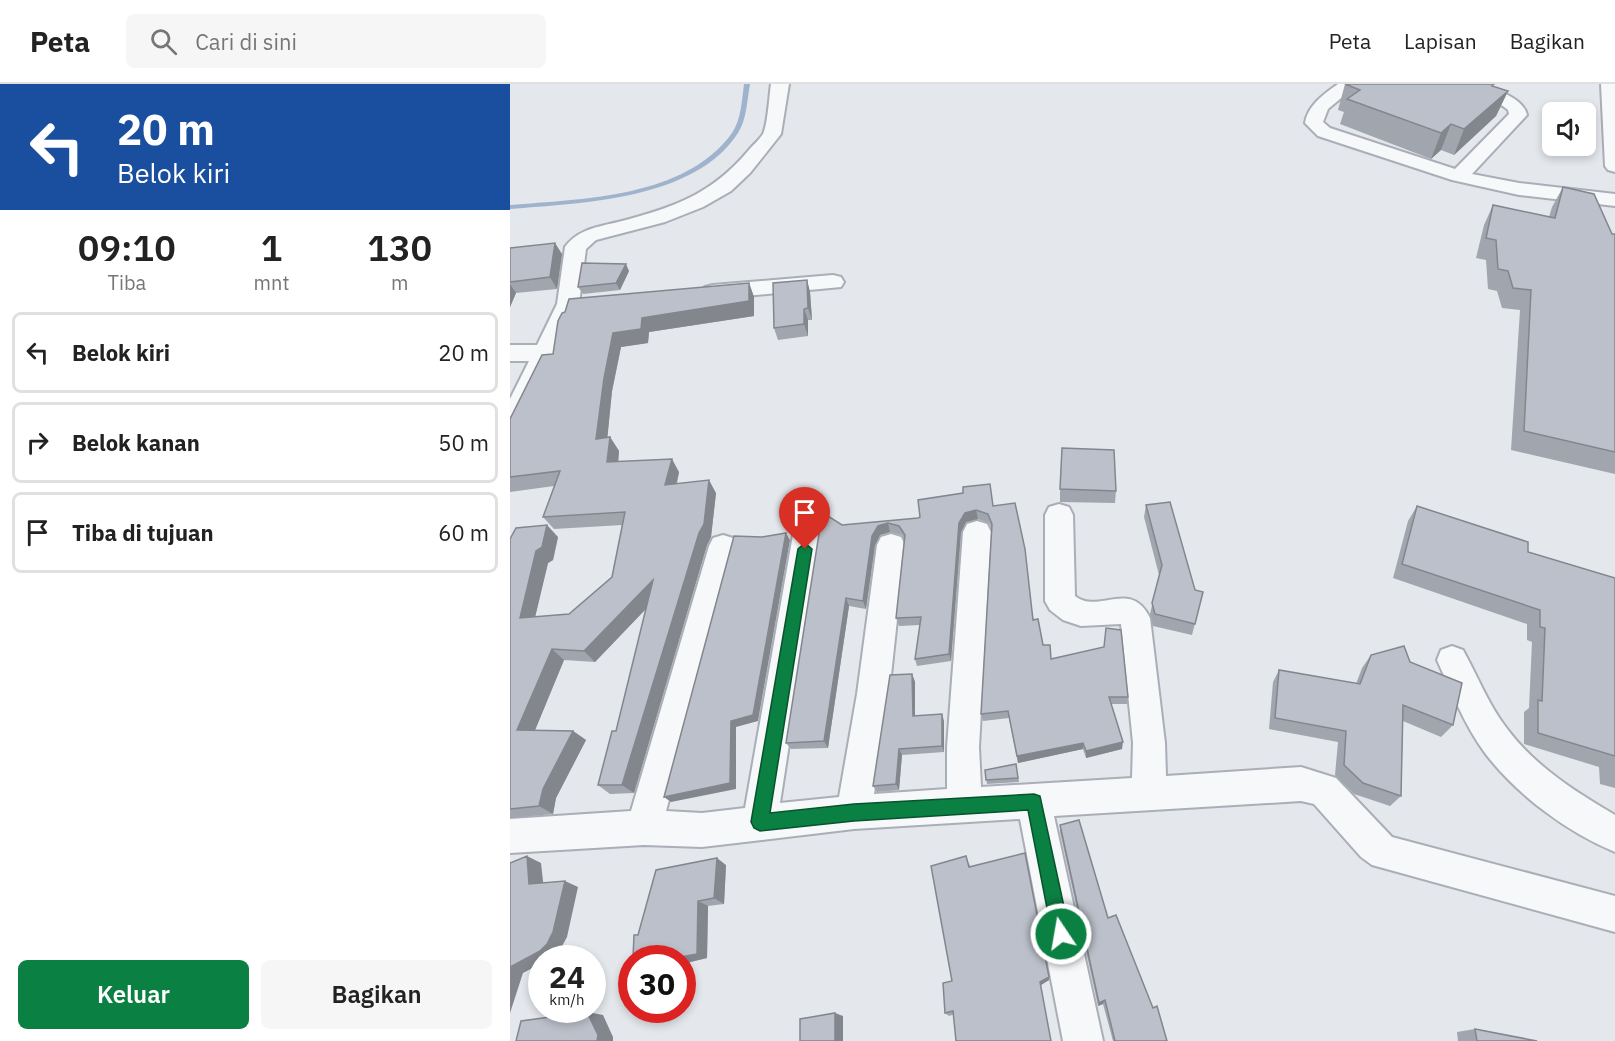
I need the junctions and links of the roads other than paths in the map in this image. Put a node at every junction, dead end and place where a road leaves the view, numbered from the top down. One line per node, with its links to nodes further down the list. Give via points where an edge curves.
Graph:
1 (780, 84): 11 (street, via 772,134 724,187 658,218 589,236 576,248 580,303)
2 (1349, 84): 7 (street, via 1314,117 1318,128)
3 (1460, 84): 7 (street, via 1509,102 1517,108 1518,115)
4 (1610, 84): 5 (street)
5 (1614, 115): 6 (street)
6 (1615, 166)
7 (1459, 176): 8 (street, via 1507,187)
8 (1615, 200)
9 (833, 282): 10 (street)
10 (695, 293)
11 (545, 352): 12 (street); 13 (street)
12 (510, 353)
13 (510, 424)
14 (1059, 515): 20 (street, via 1060,601 1068,611 1083,614 1125,610 1135,618 1149,743)
15 (808, 529): 24 (street)
16 (977, 532): 22 (street, via 963,747)
17 (891, 545): 23 (street)
18 (723, 546): 25 (street)
19 (1452, 660): 26 (street, via 1495,739 1517,766 1549,795)
20 (1149, 795): 21 (street); 28 (street, via 1301,784 1324,790 1384,853)
21 (1034, 802): 22 (street); 29 (street)
22 (964, 807): 23 (street)
23 (854, 812): 24 (street)
24 (760, 822): 25 (street, via 702,830)
25 (644, 828): 27 (street)
26 (1615, 835)
27 (510, 836)
28 (1615, 914)
29 (1083, 1041)

